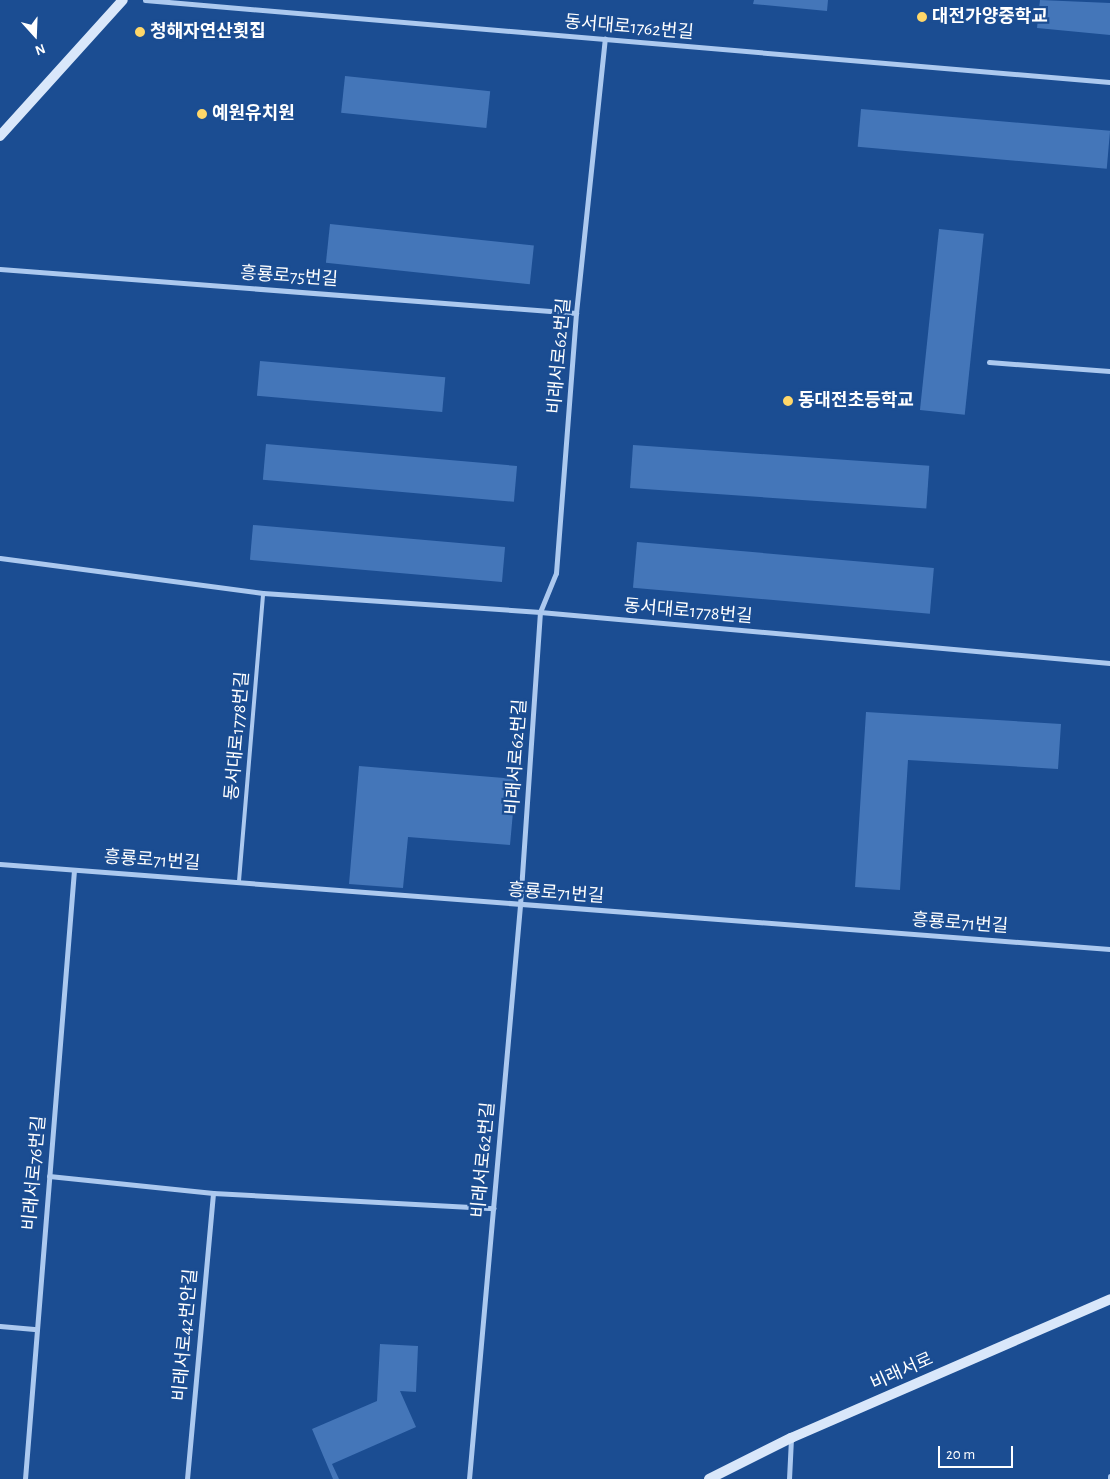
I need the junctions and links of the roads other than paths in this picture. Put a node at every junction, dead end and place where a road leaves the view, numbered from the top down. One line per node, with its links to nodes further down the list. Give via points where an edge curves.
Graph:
1 (123, 0): 5 (street)
2 (145, 0): 3 (street, 동서대로1762번길)
3 (605, 39): 4 (street, 동서대로1762번길); 7 (street, 비래서로62번길)
4 (1110, 82)
5 (0, 136)
6 (0, 269): 7 (street, 흥룡로75번길)
7 (576, 313): 12 (street, 비래서로62번길, via 556,573)
8 (989, 362): 9 (street)
9 (1110, 371)
10 (0, 558): 11 (street, 동서대로1778번길)
11 (263, 593): 12 (street, 동서대로1778번길); 16 (lane, 동서대로1778번길)
12 (540, 612): 13 (street, 동서대로1778번길); 17 (street, 비래서로62번길)
13 (1110, 663)
14 (0, 864): 15 (street, 흥룡로71번길)
15 (74, 870): 16 (street, 흥룡로71번길); 19 (street, 비래서로76번길)
16 (239, 882): 17 (street, 흥룡로71번길)
17 (520, 905): 18 (street, 흥룡로71번길); 21 (street, 비래서로62번길)
18 (1110, 949)
19 (49, 1176): 20 (street); 24 (street, 비래서로76번길)
20 (213, 1193): 21 (street); 27 (street, 비래서로42번안길)
21 (494, 1208): 28 (street, 비래서로62번길)
22 (1110, 1299): 25 (street, 비래서로)
23 (0, 1326): 24 (street)
24 (37, 1329): 26 (street, 비래서로76번길)
25 (791, 1438): 29 (street, 비래서로); 30 (street)
26 (25, 1479)
27 (187, 1479)
28 (469, 1479)
29 (709, 1479)
30 (789, 1479)

